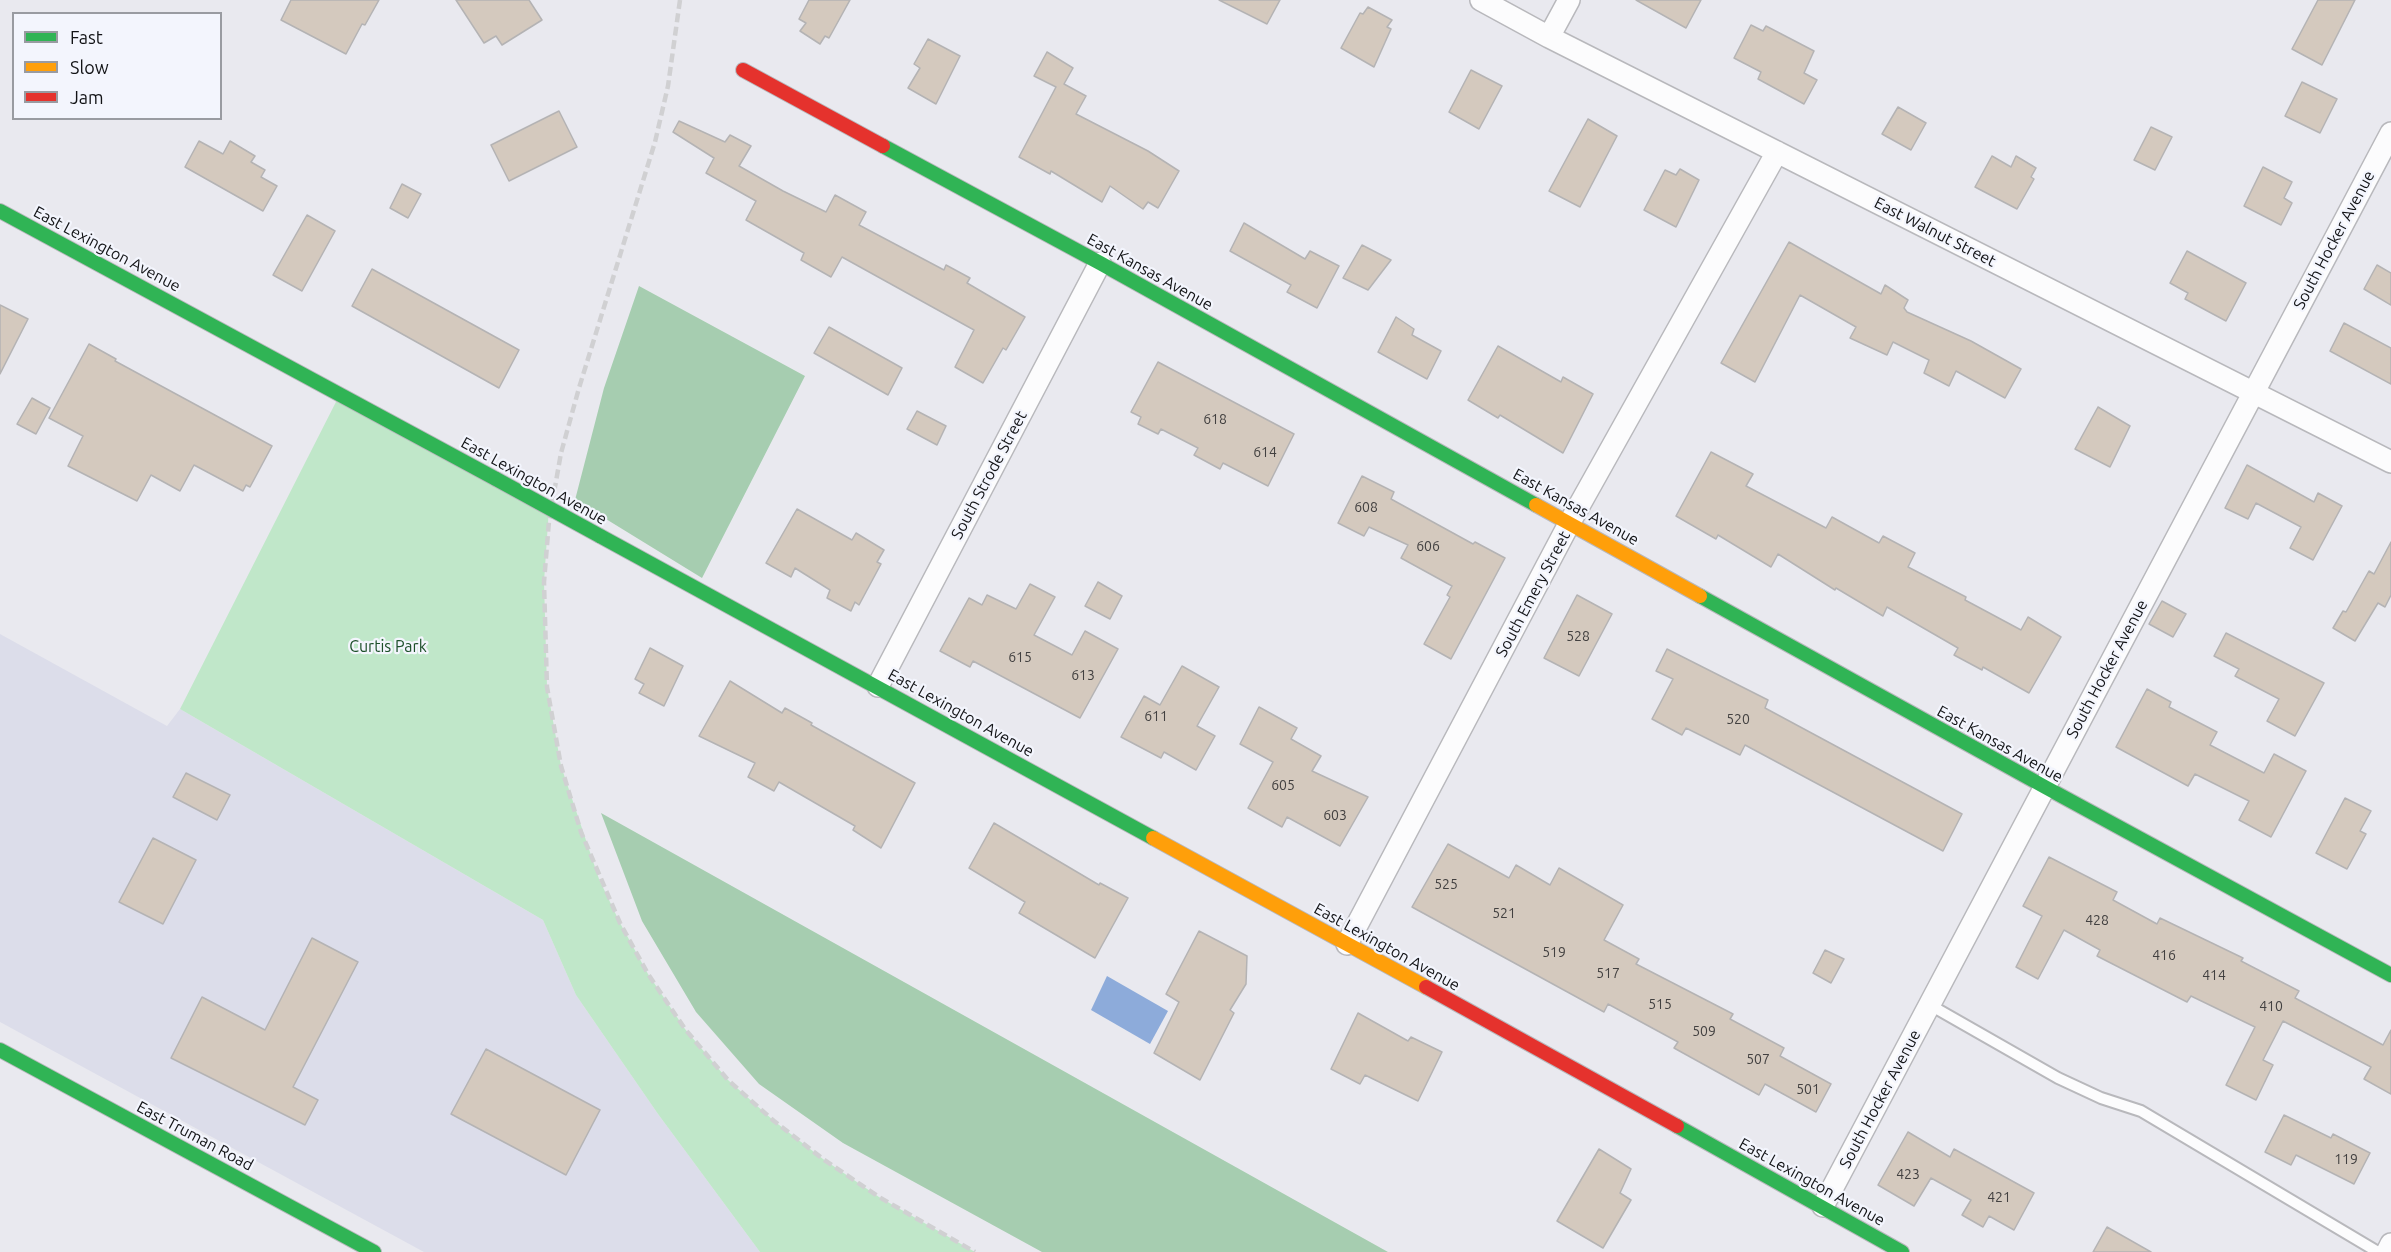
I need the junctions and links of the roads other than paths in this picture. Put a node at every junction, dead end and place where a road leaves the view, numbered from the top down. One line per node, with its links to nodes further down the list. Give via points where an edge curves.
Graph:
1 (1481, 0): 3 (street, East Walnut Street)
2 (1569, 0): 3 (street)
3 (1549, 37): 6 (street, East Walnut Street)
4 (743, 70): 8 (street, East Kansas Avenue)
5 (2391, 133): 9 (street, South Hocker Avenue)
6 (1777, 152): 9 (street, East Walnut Street); 11 (street, South Emery Street)
7 (0, 211): 12 (street, East Lexington Avenue, bridge)
8 (1100, 263): 11 (street, East Kansas Avenue); 12 (street, South Strode Street)
9 (2253, 392): 10 (street, East Walnut Street); 13 (street, South Hocker Avenue)
10 (2391, 462)
11 (1570, 522): 13 (street, East Kansas Avenue); 14 (street, South Emery Street)
12 (878, 687): 14 (street, East Lexington Avenue)
13 (2045, 787): 15 (street, East Kansas Avenue); 16 (street, South Hocker Avenue)
14 (1347, 944): 18 (street, East Lexington Avenue)
15 (2391, 975)
16 (1930, 1005): 18 (street, South Hocker Avenue); 22 (lane, via 2058,1078 2141,1111)
17 (0, 1050): 20 (street, East Truman Road)
18 (1824, 1206): 21 (street, East Lexington Avenue)
19 (2391, 1244): 23 (street)
20 (374, 1252)
21 (1902, 1252)
22 (2378, 1252)
23 (2387, 1252)

